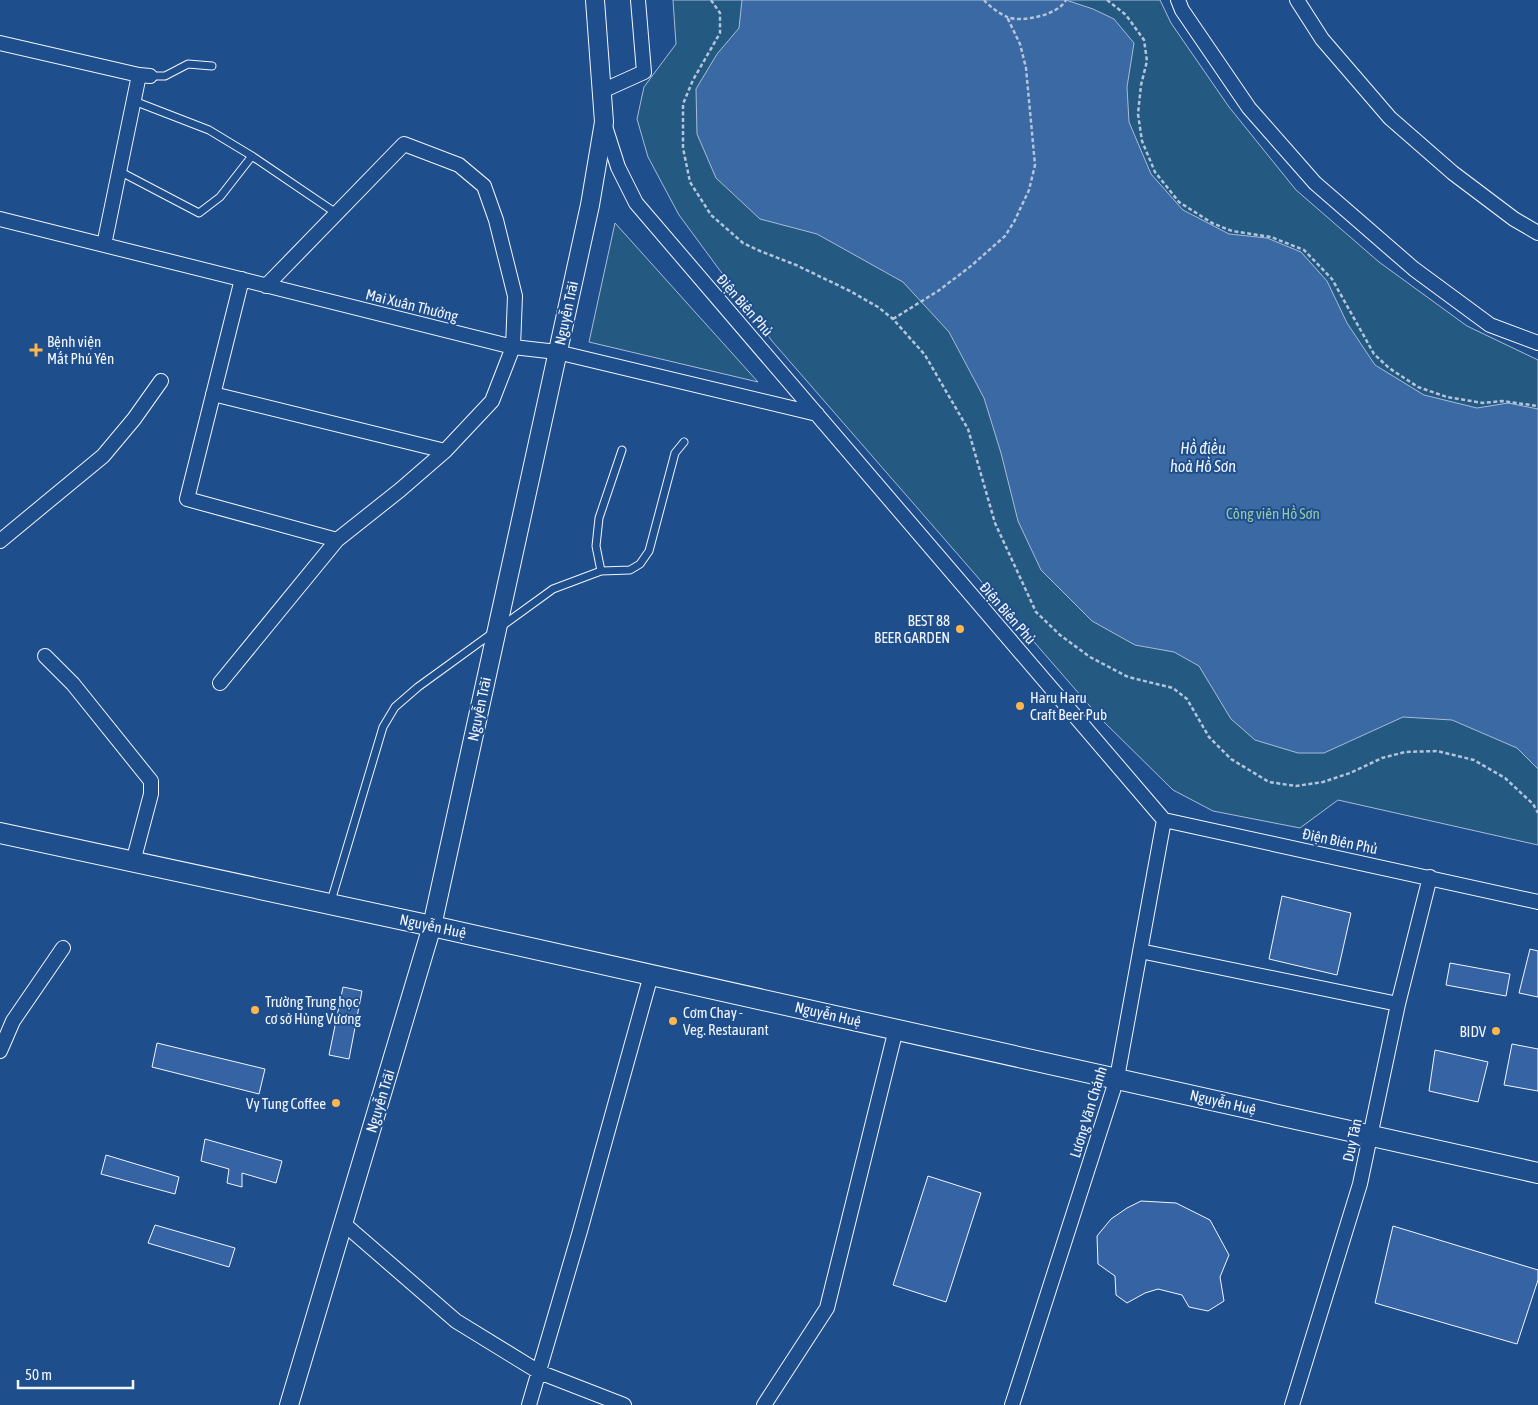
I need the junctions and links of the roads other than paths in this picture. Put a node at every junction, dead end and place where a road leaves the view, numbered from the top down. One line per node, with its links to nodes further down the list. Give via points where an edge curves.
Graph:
1 (595, 0): 8 (street, Nguyễn Trãi)
2 (638, 0): 8 (street, via 644,72)
3 (1178, 0): 19 (street, via 1249,108 1315,183 1414,269 1490,325)
4 (1297, 0): 15 (street, via 1322,39 1390,118 1453,173)
5 (0, 43): 7 (street)
6 (212, 66): 7 (lane, via 188,64 165,76)
7 (145, 76): 9 (street)
8 (602, 91): 10 (street, Nguyễn Trãi)
9 (134, 101): 11 (lane, via 209,130); 12 (street)
10 (604, 122): 21 (street, Nguyễn Trãi, via 590,205); 24 (street, Điện Biên Phủ, via 618,167 636,203)
11 (252, 156): 12 (lane, via 220,197 199,213); 13 (lane)
12 (119, 171): 16 (street)
13 (336, 213): 18 (street); 20 (street, via 404,144 459,165 484,186 496,220 515,296)
14 (0, 219): 16 (street, Mai Xuân Thưởng)
15 (1538, 234)
16 (104, 245): 17 (street, Mai Xuân Thưởng)
17 (242, 279): 18 (street, Mai Xuân Thưởng); 23 (street)
18 (266, 286): 20 (street, Mai Xuân Thưởng)
19 (1538, 343)
20 (513, 347): 21 (street, Mai Xuân Thưởng); 27 (street, via 492,401)
21 (557, 352): 24 (street, Mai Xuân Thưởng); 31 (street, Nguyễn Trãi)
22 (161, 381): 29 (street, via 103,456)
23 (213, 394): 27 (street); 28 (street, via 187,498)
24 (817, 414): 34 (street, Điện Biên Phủ)
25 (684, 442): 30 (lane, via 675,453 649,551 640,564 630,570)
26 (622, 450): 30 (lane, via 599,518 596,546)
27 (444, 451): 28 (street)
28 (337, 540): 33 (street)
29 (0, 541)
30 (601, 571): 31 (lane, via 553,590)
31 (496, 630): 39 (lane, via 418,686 395,707 383,727); 40 (street, Nguyễn Trãi)
32 (45, 656): 36 (street, via 73,684 150,780 151,794)
33 (220, 683)
34 (1164, 820): 37 (street, Điện Biên Phủ); 42 (street, Lương Văn Chánh)
35 (0, 833): 36 (main road, Nguyễn Huệ)
36 (133, 862): 39 (main road, Nguyễn Huệ)
37 (1430, 877): 38 (street, Điện Biên Phủ); 44 (street, Duy Tân)
38 (1538, 902)
39 (331, 904): 40 (main road, Nguyễn Huệ)
40 (432, 926): 43 (main road, Nguyễn Huệ); 50 (street, Nguyễn Trãi)
41 (62, 948): 46 (street, via 13,1021)
42 (1140, 952): 44 (street); 47 (street, Lương Văn Chánh)
43 (651, 975): 45 (main road, Nguyễn Huệ); 51 (street)
44 (1398, 1004): 48 (street, Duy Tân)
45 (896, 1029): 47 (main road, Nguyễn Huệ); 55 (street, via 826,1308)
46 (0, 1050)
47 (1116, 1078): 48 (main road, Nguyễn Huệ); 56 (street, Lương Văn Chánh)
48 (1370, 1135): 49 (main road, Nguyễn Huệ); 57 (street, Duy Tân, via 1360,1184)
49 (1538, 1173)
50 (343, 1223): 51 (street, via 456,1321); 52 (street, Nguyễn Trãi)
51 (539, 1372): 53 (street); 54 (street)
52 (289, 1405)
53 (529, 1405)
54 (624, 1405)
55 (764, 1405)
56 (1012, 1405)
57 (1292, 1405)

